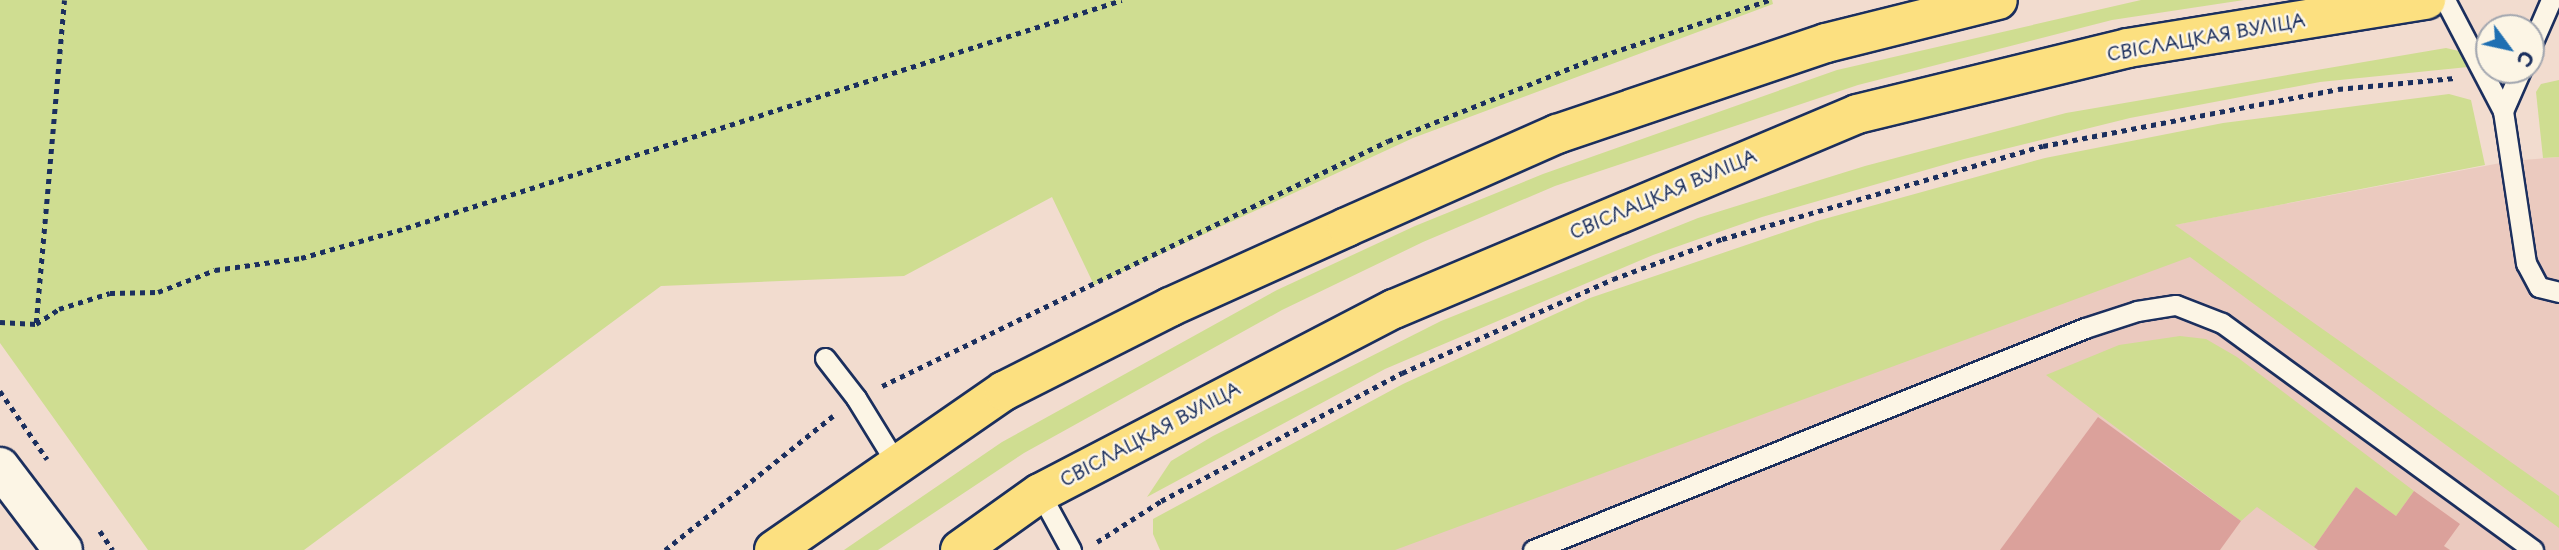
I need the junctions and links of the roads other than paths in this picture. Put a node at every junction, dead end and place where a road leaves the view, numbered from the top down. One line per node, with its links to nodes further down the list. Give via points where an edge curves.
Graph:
1 (1998, 0): 8 (main road, via 1826,43 1557,134 1170,307 1004,391)
2 (2426, 0): 10 (main road, СВІСЛАЦКАЯ ВУЛІЦА, via 2128,48 1857,114 1394,309)
3 (2445, 0): 5 (lane)
4 (2515, 84): 5 (lane)
5 (2503, 111): 6 (lane, via 2526,263 2539,287)
6 (2559, 292)
7 (825, 358): 8 (lane)
8 (896, 464): 12 (main road)
9 (0, 467): 11 (main road)
10 (1040, 493): 13 (main road, СВІСЛАЦКАЯ ВУЛІЦА); 14 (lane)
11 (63, 550)
12 (774, 550)
13 (960, 550)
14 (1071, 550)
15 (1533, 550): 16 (lane, via 2085,328 2137,311 2176,305 2222,323)
16 (2533, 550)

